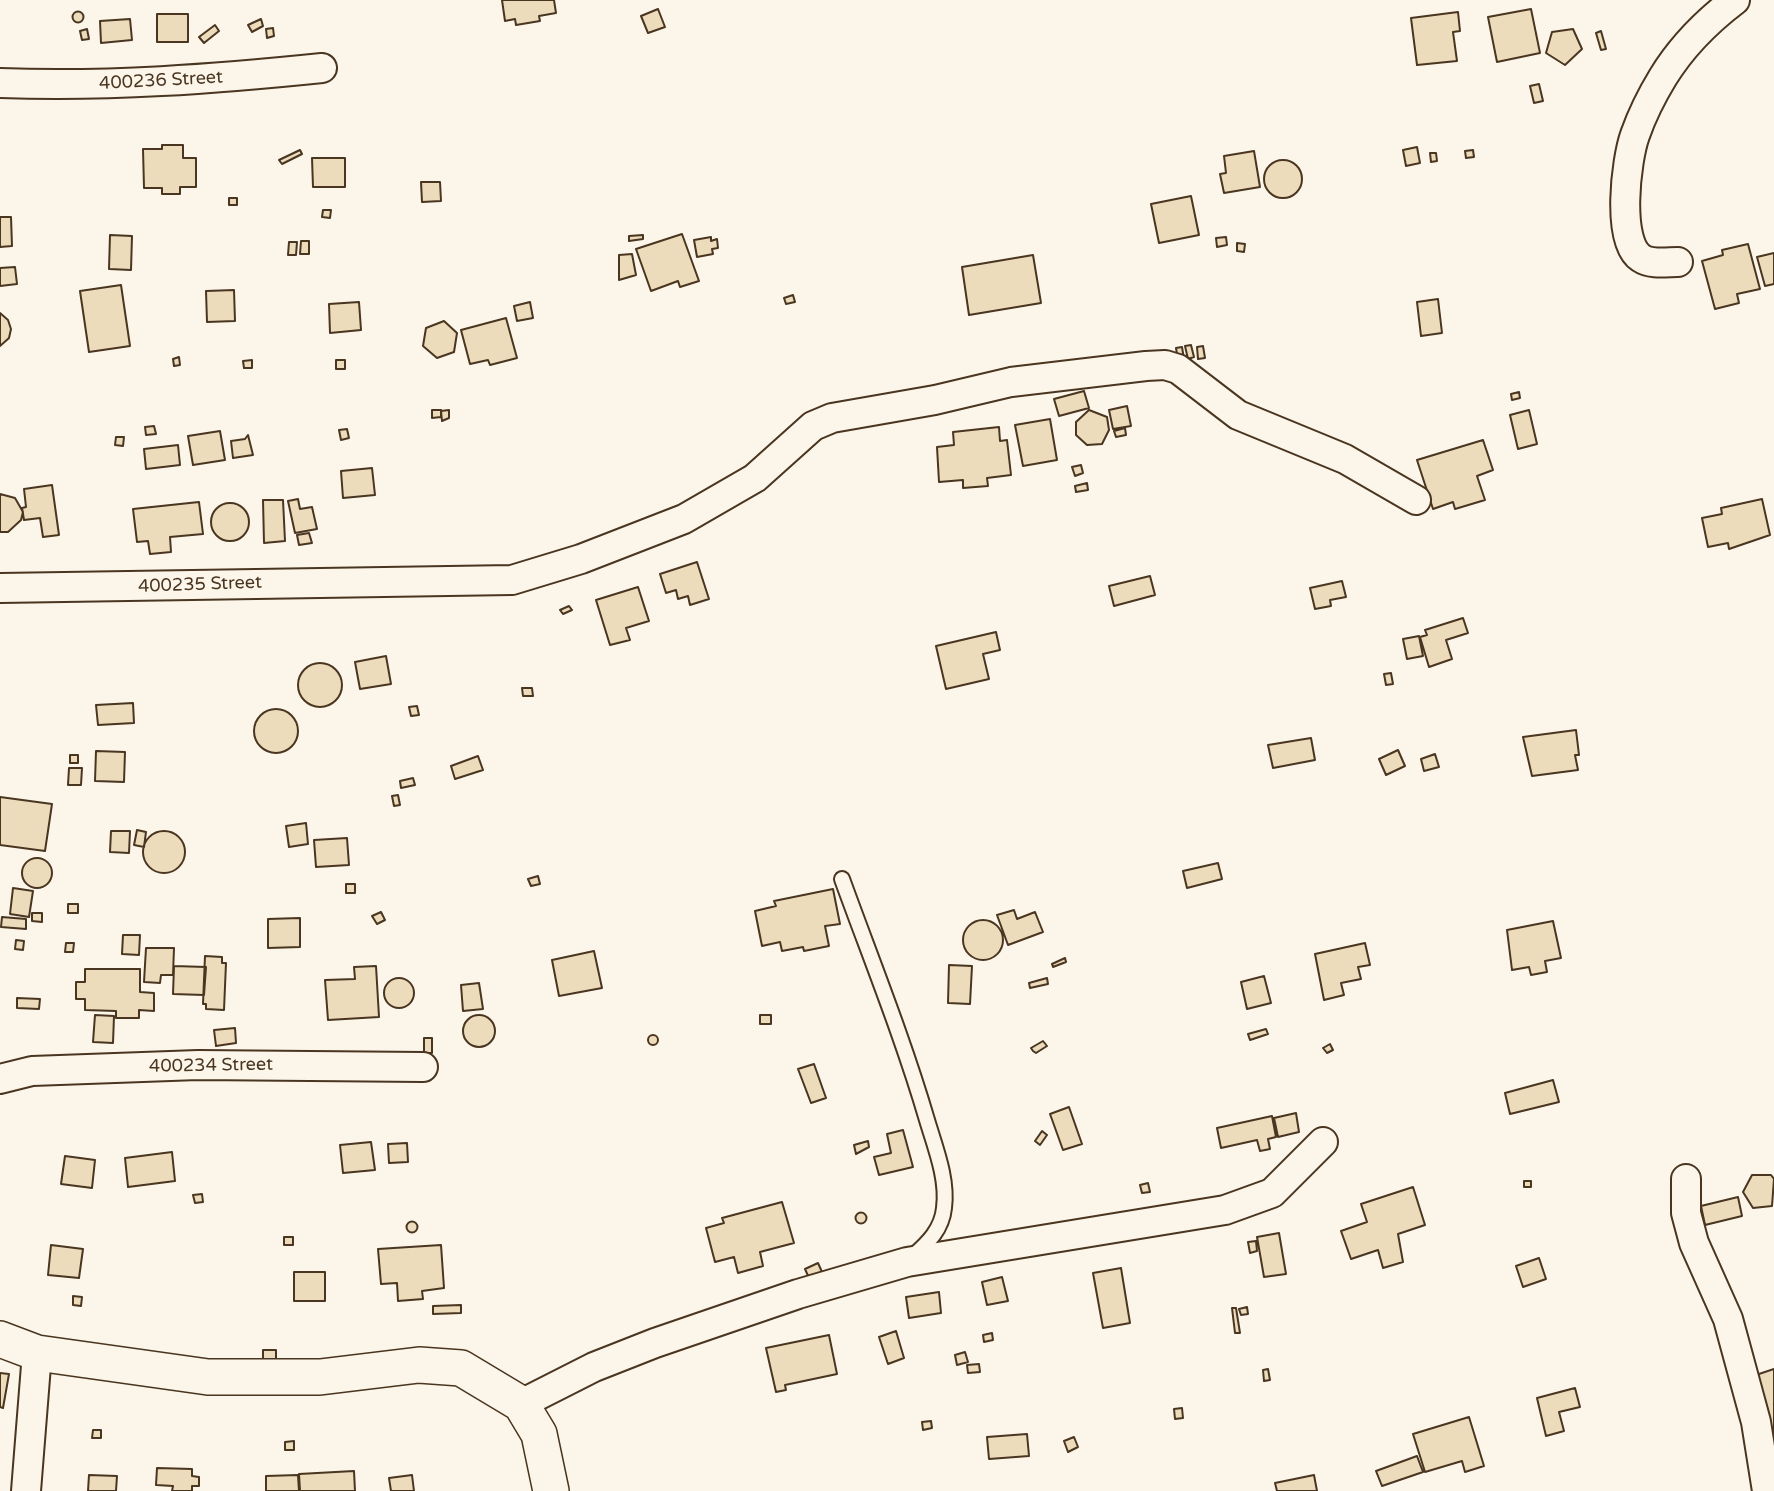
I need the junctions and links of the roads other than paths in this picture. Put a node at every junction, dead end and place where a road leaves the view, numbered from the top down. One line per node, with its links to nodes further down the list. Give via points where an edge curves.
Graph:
1 (1735, 0): 4 (street, via 1706,21 1681,50 1634,137 1626,184 1631,246 1647,261)
2 (322, 68): 3 (street, 400236 Street, via 213,80 67,86)
3 (0, 83)
4 (1678, 262)
5 (1416, 500): 6 (street, 400235 Street, via 1345,458 1238,415 1178,369 1146,366 1010,382 832,418 813,426 755,478 684,519 512,580)
6 (0, 588)
7 (842, 879): 12 (lane, via 911,1067 942,1174 942,1219 925,1246)
8 (423, 1067): 9 (street, 400234 Street, via 198,1065 32,1072)
9 (0, 1079)
10 (1323, 1142): 12 (street, via 1272,1193 1225,1210)
11 (1686, 1179): 18 (street, via 1686,1213 1694,1243 1728,1319 1756,1422)
12 (907, 1262): 15 (street, via 655,1343)
13 (0, 1339): 14 (street)
14 (37, 1353): 15 (street, via 208,1377 320,1377 419,1365 461,1368); 16 (street)
15 (521, 1404): 17 (street, via 538,1434)
16 (26, 1491)
17 (551, 1491)
18 (1767, 1491)

